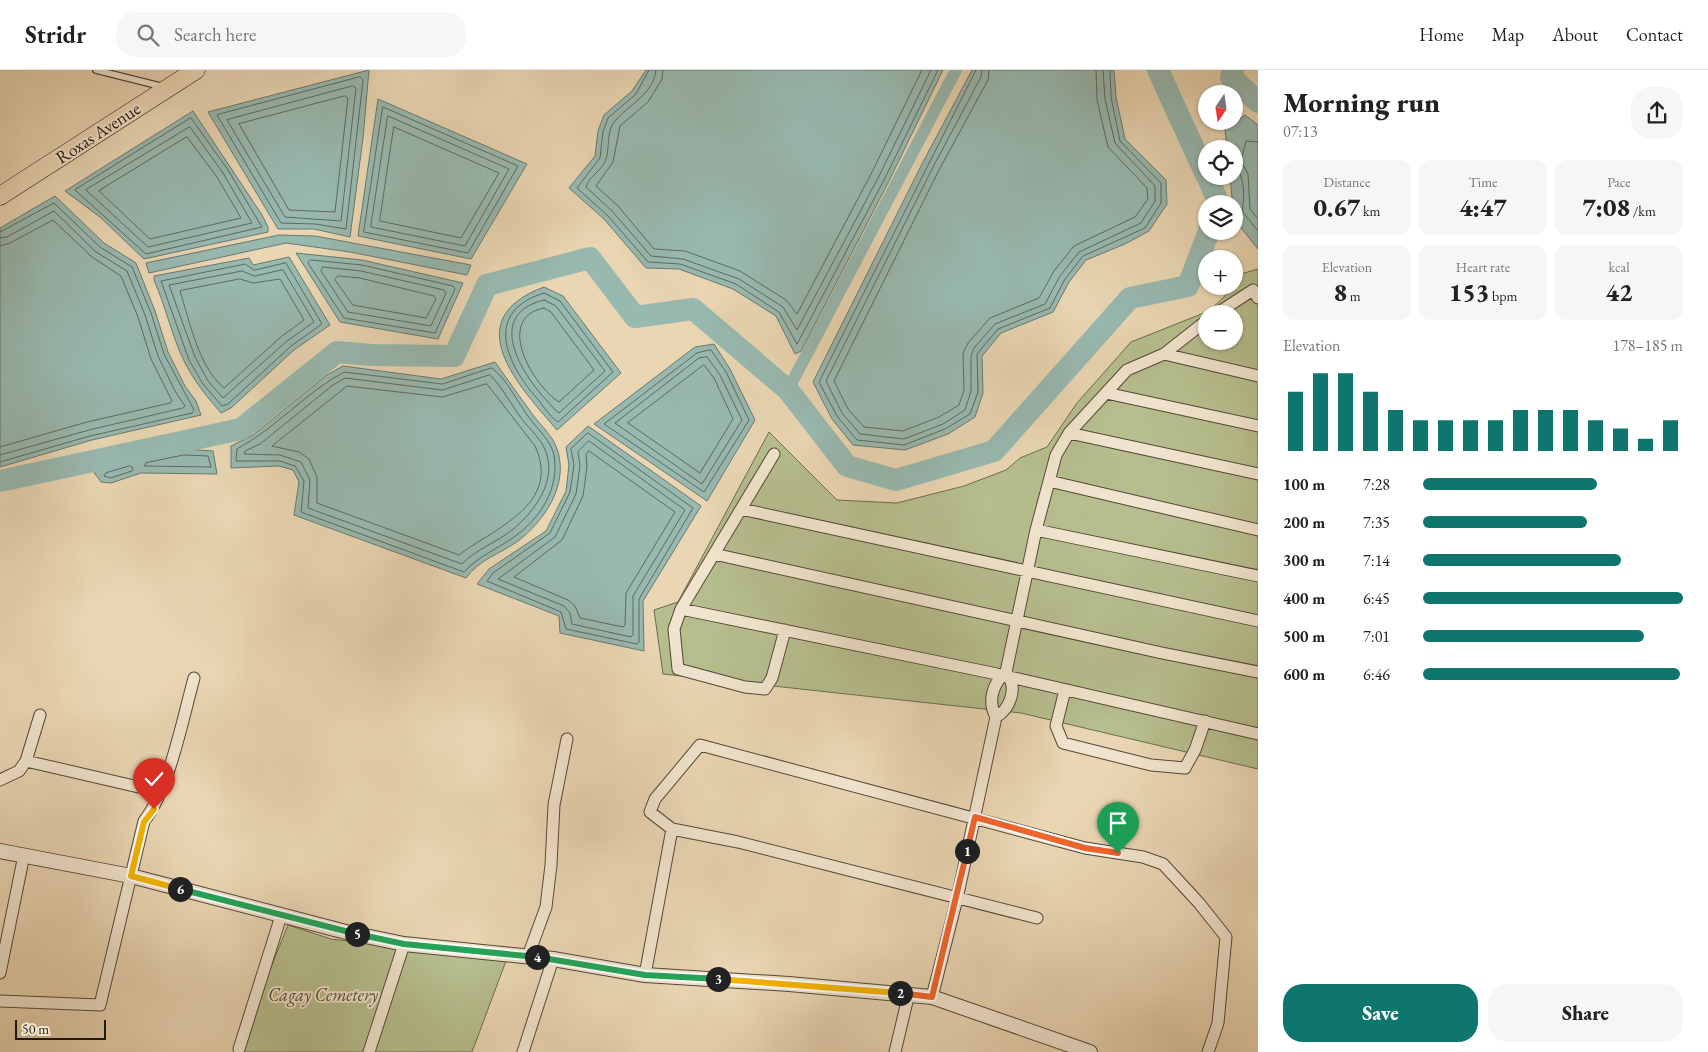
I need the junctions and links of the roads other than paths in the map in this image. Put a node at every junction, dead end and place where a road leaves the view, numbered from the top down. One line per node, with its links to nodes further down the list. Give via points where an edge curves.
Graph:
1 (96, 70): 3 (lane)
2 (196, 70): 3 (main road, Roxas Avenue)
3 (168, 88): 4 (main road, Roxas Avenue)
4 (0, 196)
5 (1258, 298): 6 (street, via 1253,290)
6 (1230, 305)
7 (1198, 327): 8 (street)
8 (1164, 354): 9 (street); 10 (street, via 1127,370)
9 (1258, 376)
10 (1106, 393): 11 (street); 12 (street)
11 (1258, 426)
12 (1069, 433): 14 (street); 15 (street, via 1056,455)
13 (774, 454): 16 (street)
14 (1258, 474)
15 (1049, 481): 17 (street); 18 (street)
16 (741, 509): 19 (street); 20 (street)
17 (1036, 530): 20 (street); 21 (street)
18 (1258, 530)
19 (714, 554): 22 (street); 24 (street)
20 (1028, 572): 23 (street); 24 (street)
21 (1258, 576)
22 (681, 609): 25 (street); 25 (street, via 674,629 678,669 745,687 765,689 772,678)
23 (1258, 620)
24 (1018, 622): 26 (street); 27 (street)
25 (785, 630): 27 (street)
26 (1258, 672)
27 (1006, 675): 29 (street); 31 (street, via 996,683 991,704); 31 (street, via 1012,687 1007,708)
28 (194, 678): 37 (street)
29 (1065, 690): 32 (street); 32 (street, via 1056,726 1063,743 1151,765 1185,768 1195,750)
30 (40, 715): 35 (street)
31 (996, 717): 38 (street)
32 (1204, 721): 33 (street)
33 (1258, 734)
34 (567, 739): 47 (street, via 554,805 546,906)
35 (26, 761): 36 (street, via 19,771); 37 (street)
36 (0, 780)
37 (160, 792): 42 (street, via 154,809 144,822)
38 (975, 817): 39 (street, via 700,745 654,799 650,812); 43 (street); 59 (street, via 1085,848 1143,857 1163,864 1226,937 1218,1023)
39 (672, 828): 43 (street); 50 (street)
40 (0, 851): 41 (street)
41 (24, 855): 42 (street); 49 (street)
42 (131, 876): 44 (street); 53 (street, via 100,1005)
43 (957, 899): 45 (street); 52 (street)
44 (281, 916): 46 (street); 54 (street)
45 (1037, 918)
46 (404, 944): 47 (street); 55 (street)
47 (528, 956): 48 (street)
48 (553, 959): 50 (street); 56 (street)
49 (0, 974)
50 (645, 975): 51 (street)
51 (909, 993): 52 (street); 57 (street)
52 (932, 997): 58 (street)
53 (0, 1001)
54 (239, 1048)
55 (369, 1052)
56 (522, 1052)
57 (895, 1052)
58 (1090, 1052)
59 (1208, 1052)

